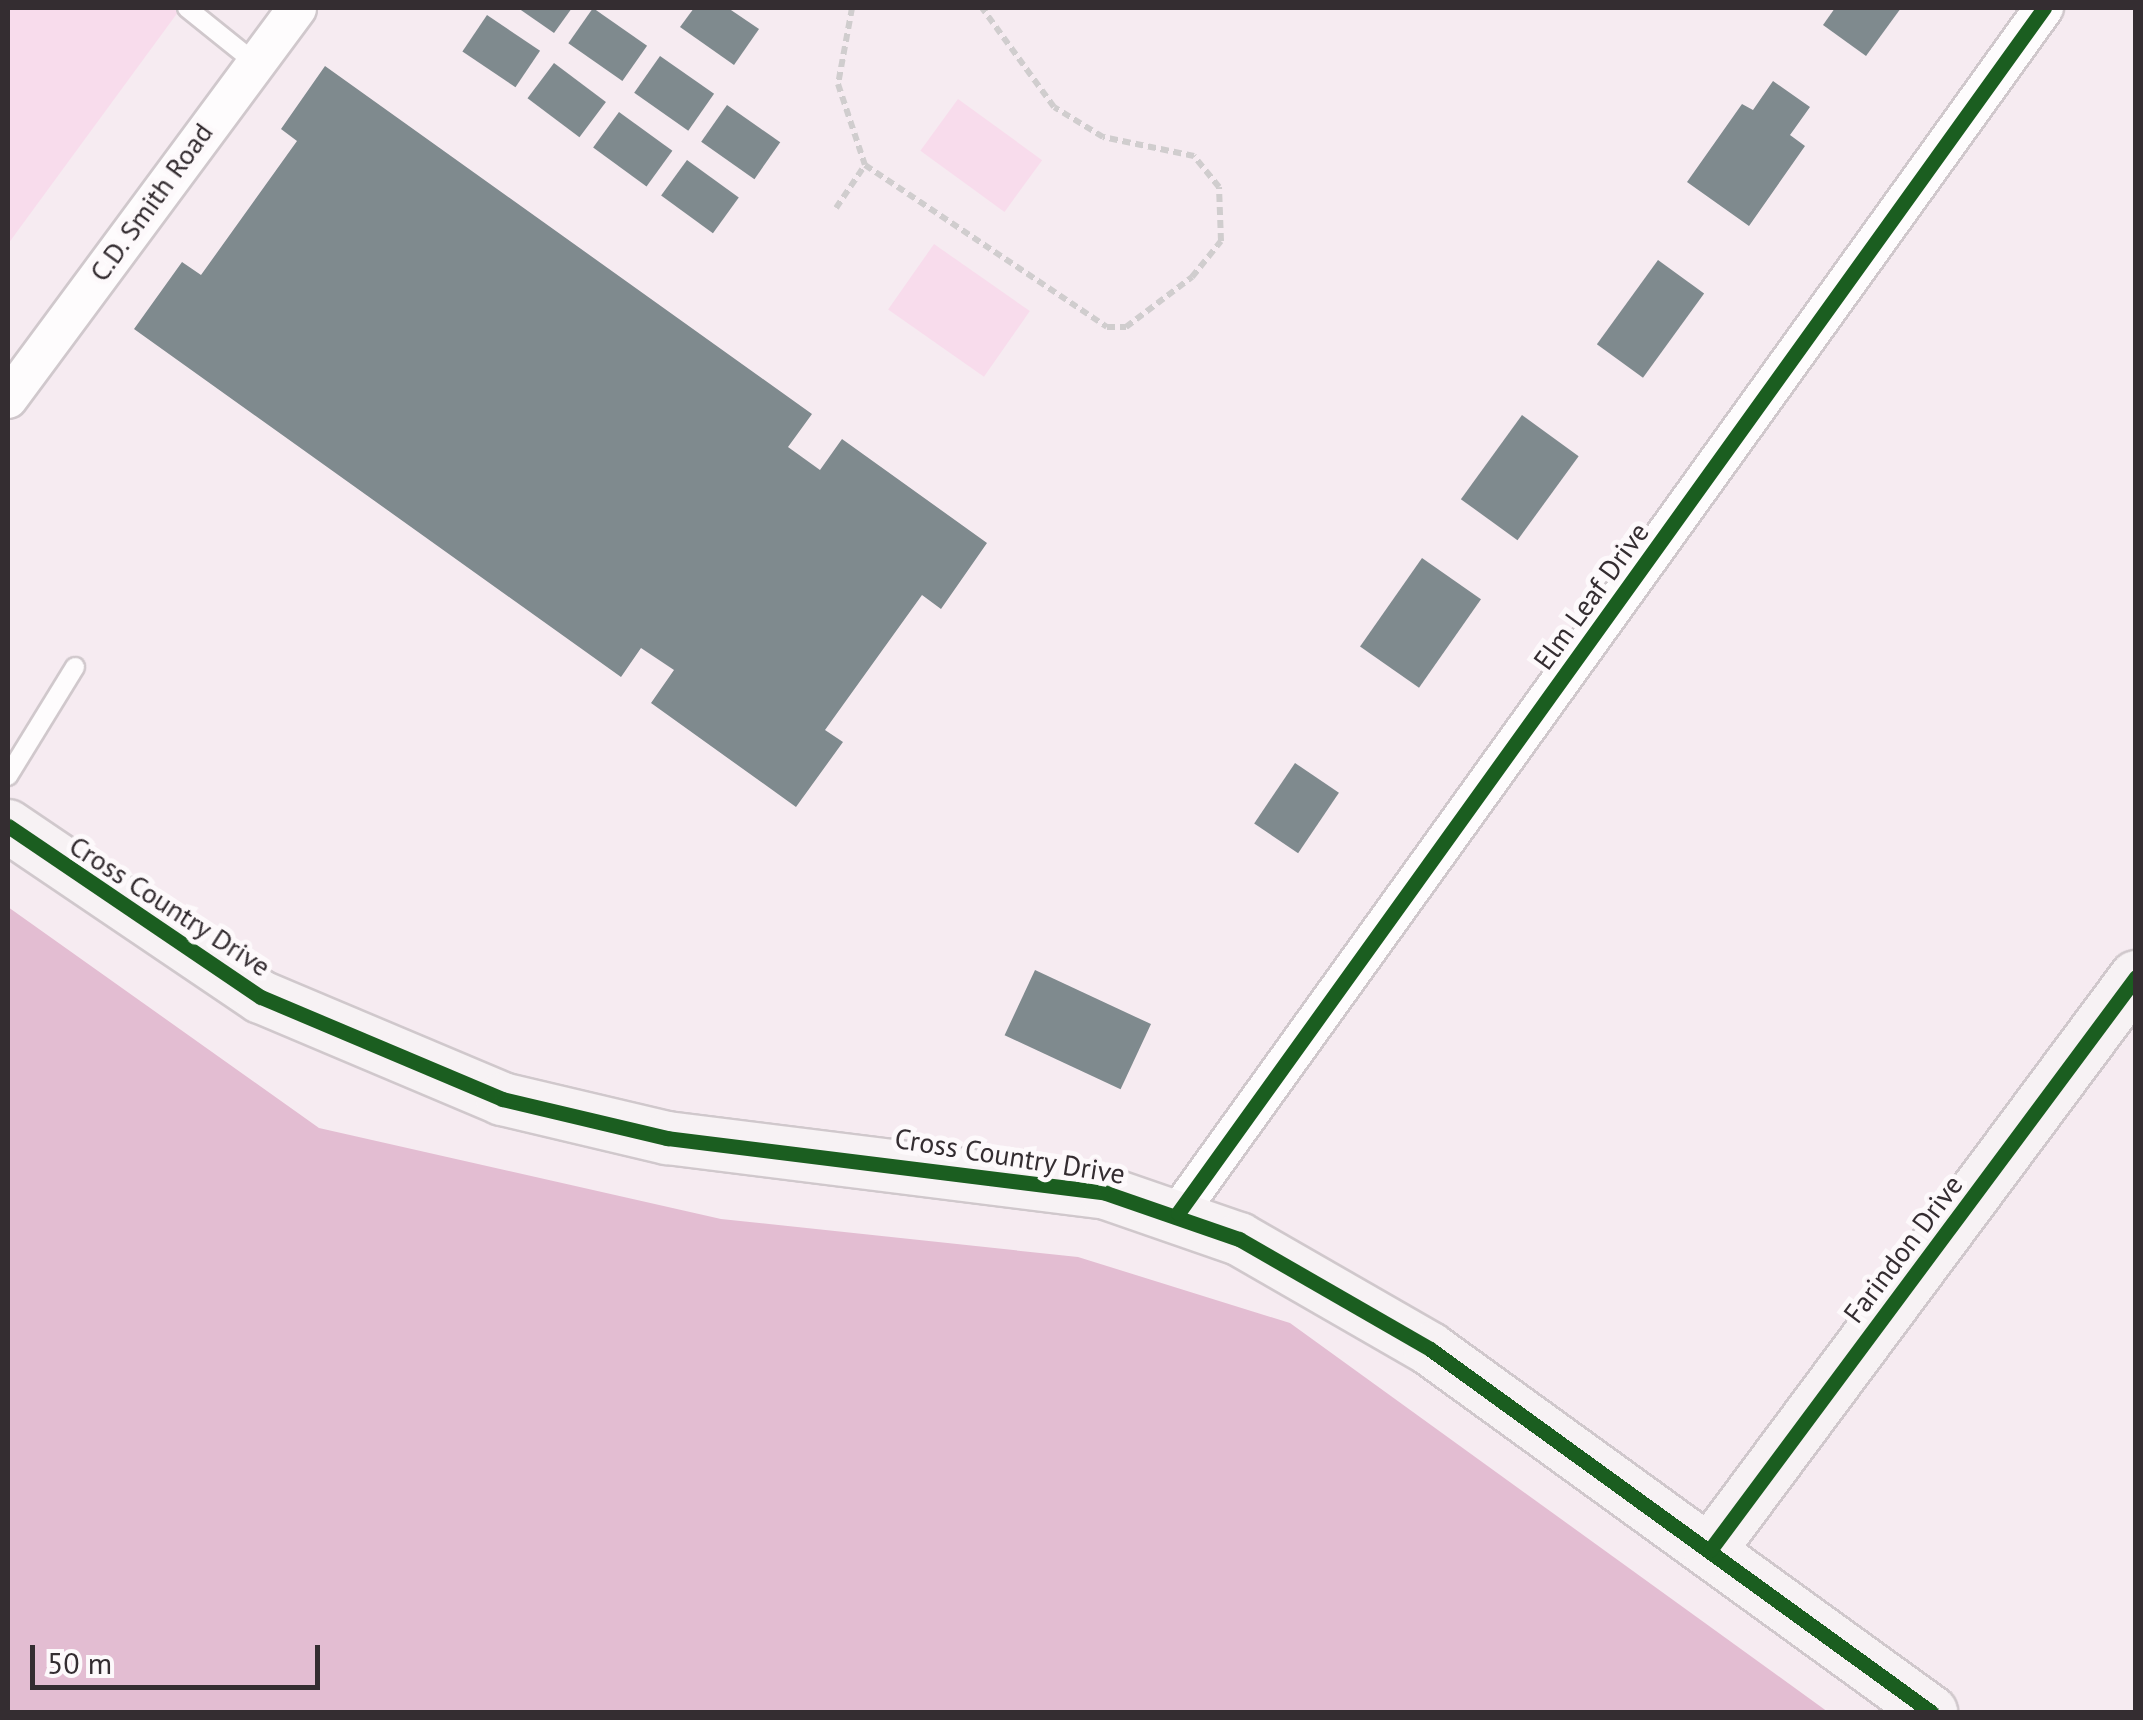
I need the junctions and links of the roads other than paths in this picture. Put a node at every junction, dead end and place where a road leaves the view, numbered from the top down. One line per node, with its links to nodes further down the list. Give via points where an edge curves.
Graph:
1 (187, 8): 4 (lane)
2 (296, 8): 4 (street, C.D. Smith Road)
3 (2044, 8): 10 (street, Elm Leaf Drive)
4 (254, 62): 5 (street, C.D. Smith Road)
5 (8, 399)
6 (75, 667): 7 (lane)
7 (8, 776)
8 (8, 826): 10 (street, Cross Country Drive, via 261,997 502,1099 667,1138 1030,1179)
9 (2127, 1009): 11 (street, Farindon Drive)
10 (1178, 1213): 11 (street, Cross Country Drive, via 1293,1266 1430,1349)
11 (1710, 1550): 12 (street, Cross Country Drive)
12 (1930, 1712)

